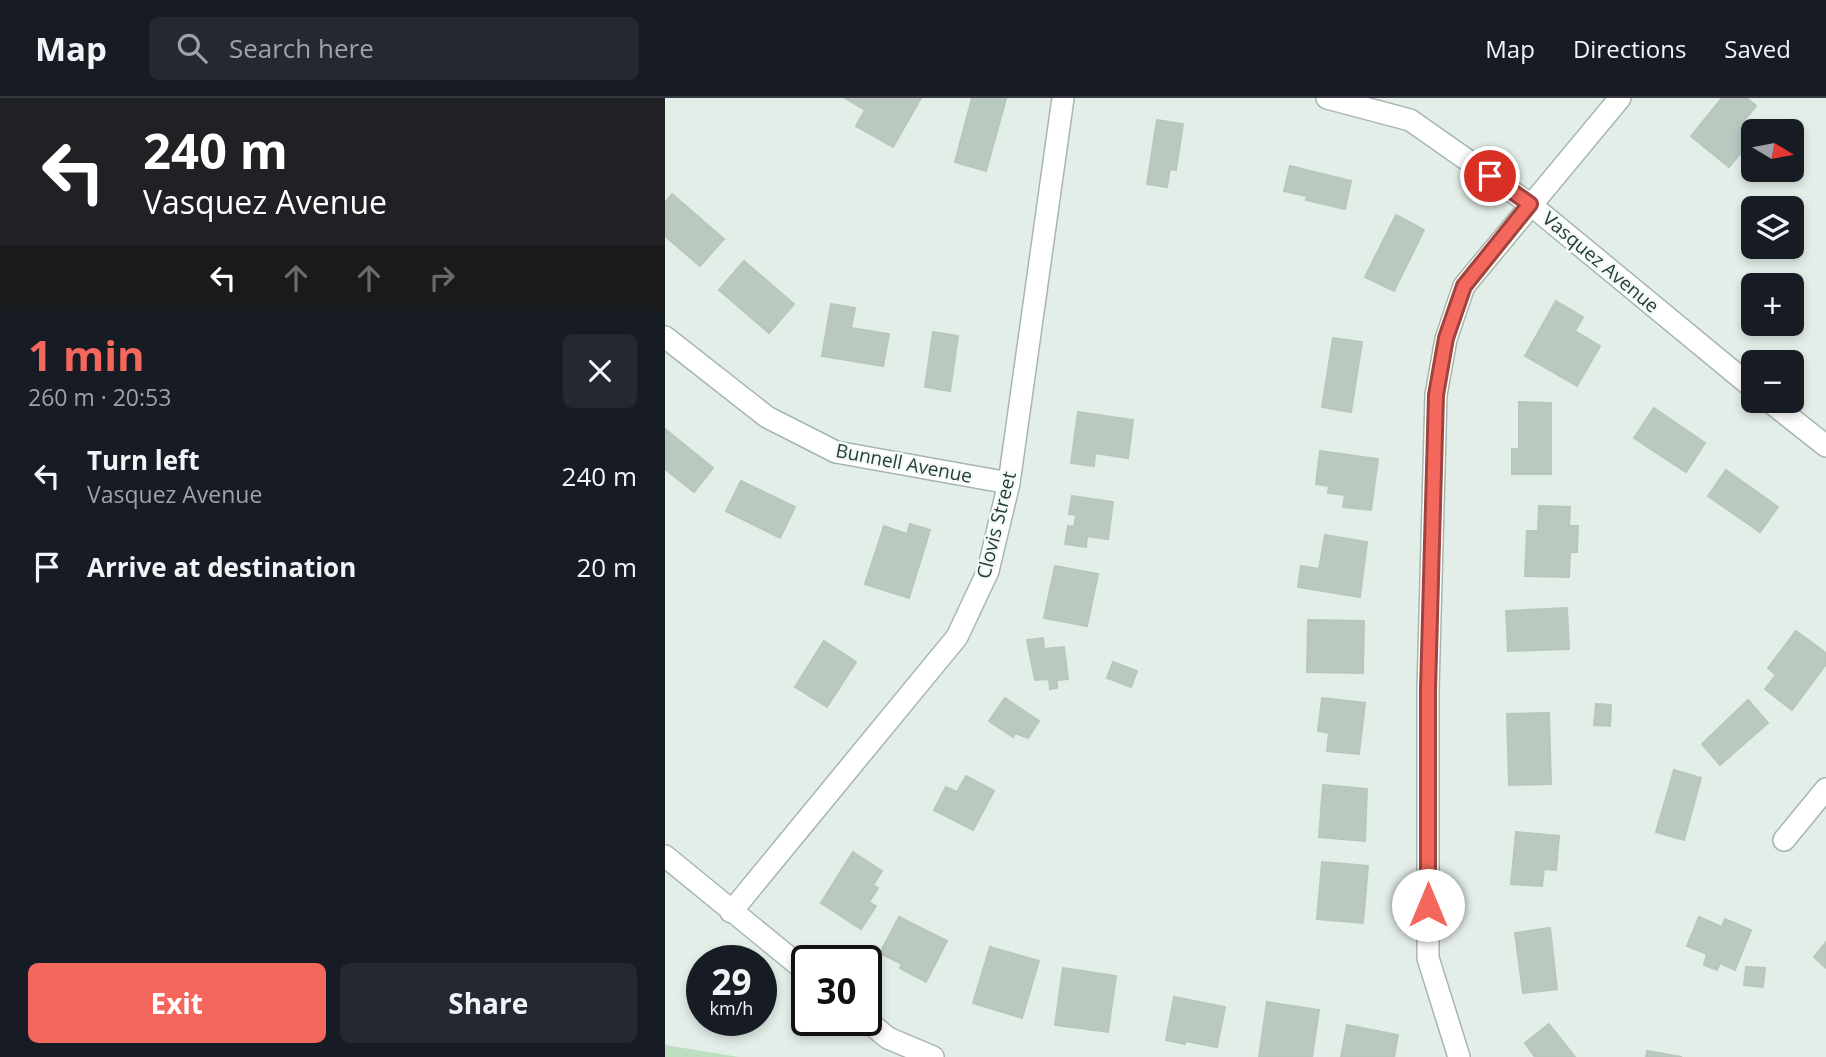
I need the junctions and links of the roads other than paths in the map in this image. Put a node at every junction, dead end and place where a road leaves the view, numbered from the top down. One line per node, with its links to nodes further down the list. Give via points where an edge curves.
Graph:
1 (1063, 98): 9 (street, Clovis Street)
2 (1327, 98): 4 (street, Vasquez Avenue, via 1410,120)
3 (1620, 98): 4 (street)
4 (1530, 204): 6 (street, Vasquez Avenue); 17 (street, via 1464,286 1446,338 1436,395 1428,690 1428,958)
5 (665, 337): 9 (street, Bunnell Avenue, via 768,417 837,452)
6 (1741, 378)
7 (1784, 413): 8 (street)
8 (1826, 446)
9 (1009, 483): 13 (street, Clovis Street, via 988,571 957,637)
10 (1826, 789): 11 (street)
11 (1784, 840)
12 (665, 856): 13 (street)
13 (731, 912): 14 (street)
14 (791, 959)
15 (882, 1033): 16 (street)
16 (933, 1057)
17 (1459, 1057)

